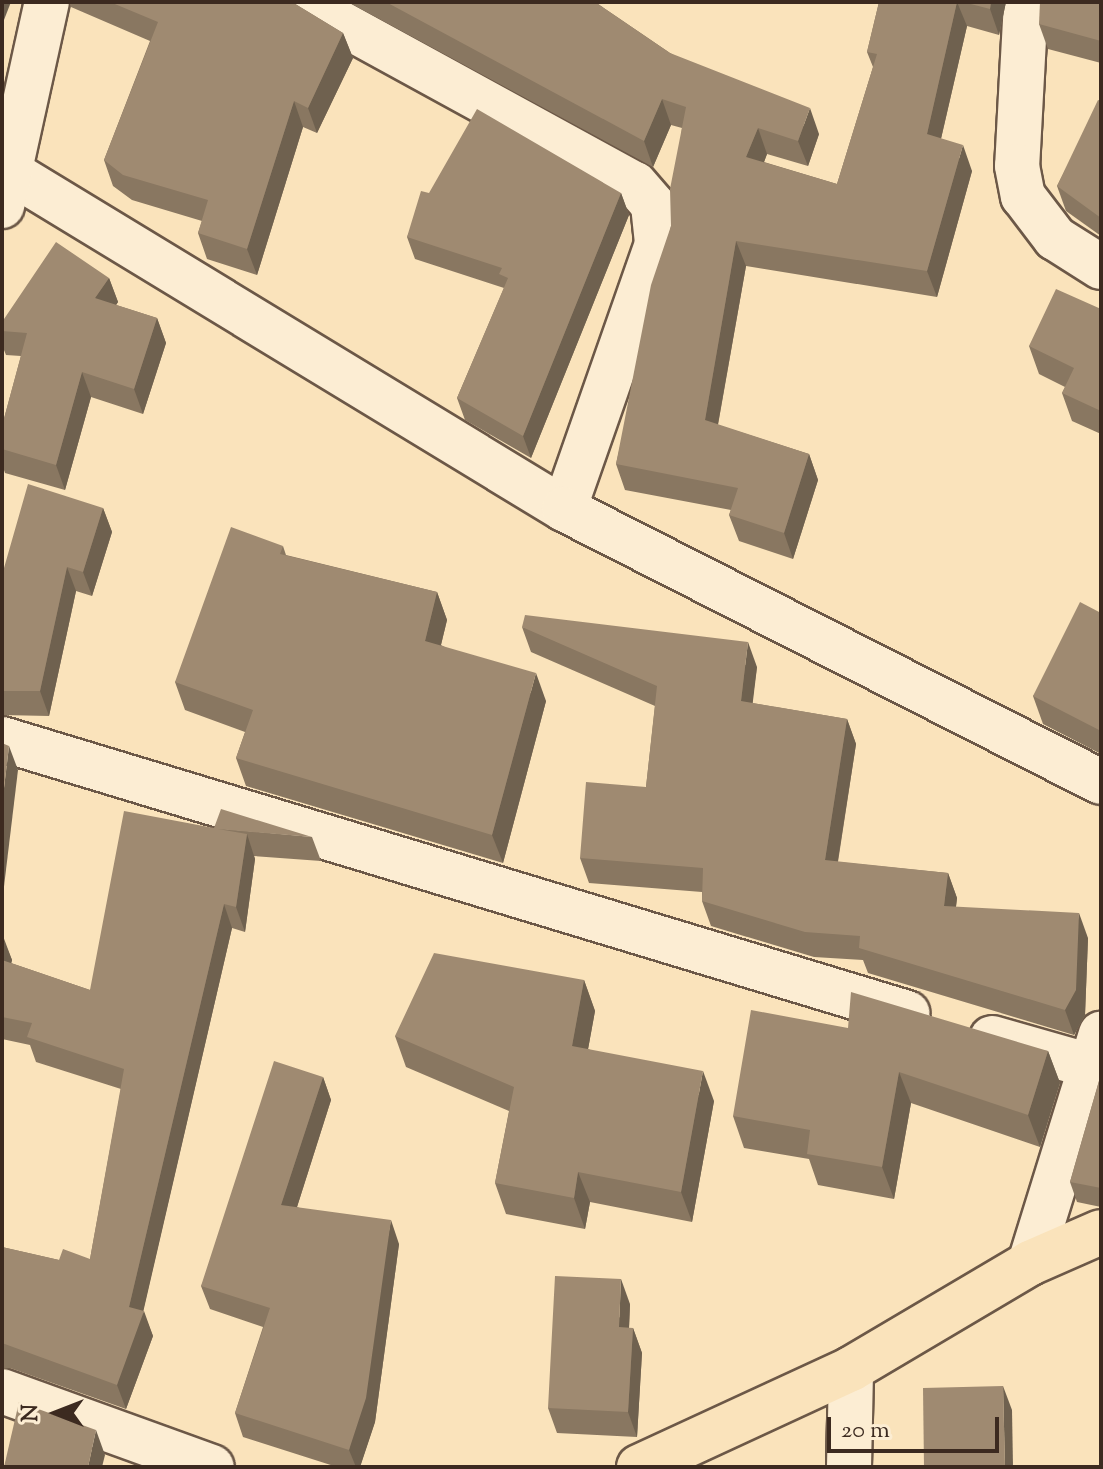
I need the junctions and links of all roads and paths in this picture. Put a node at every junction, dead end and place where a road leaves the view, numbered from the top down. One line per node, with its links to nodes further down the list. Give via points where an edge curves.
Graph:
1 (47, 2): 4 (street)
2 (302, 2): 6 (street, via 635,184 653,205 657,244)
3 (1026, 2): 5 (street, via 1017,166 1023,196 1055,238)
4 (6, 189): 6 (street)
5 (1101, 267)
6 (564, 509): 8 (street)
7 (2, 739): 9 (street)
8 (1101, 782)
9 (1095, 1050): 11 (street)
10 (1101, 1232): 11 (main road)
11 (1030, 1263): 12 (main road)
12 (851, 1369): 16 (main road); 17 (street)
13 (2, 1391): 14 (street)
14 (160, 1458): 15 (street)
15 (212, 1467)
16 (639, 1467)
17 (849, 1467)

